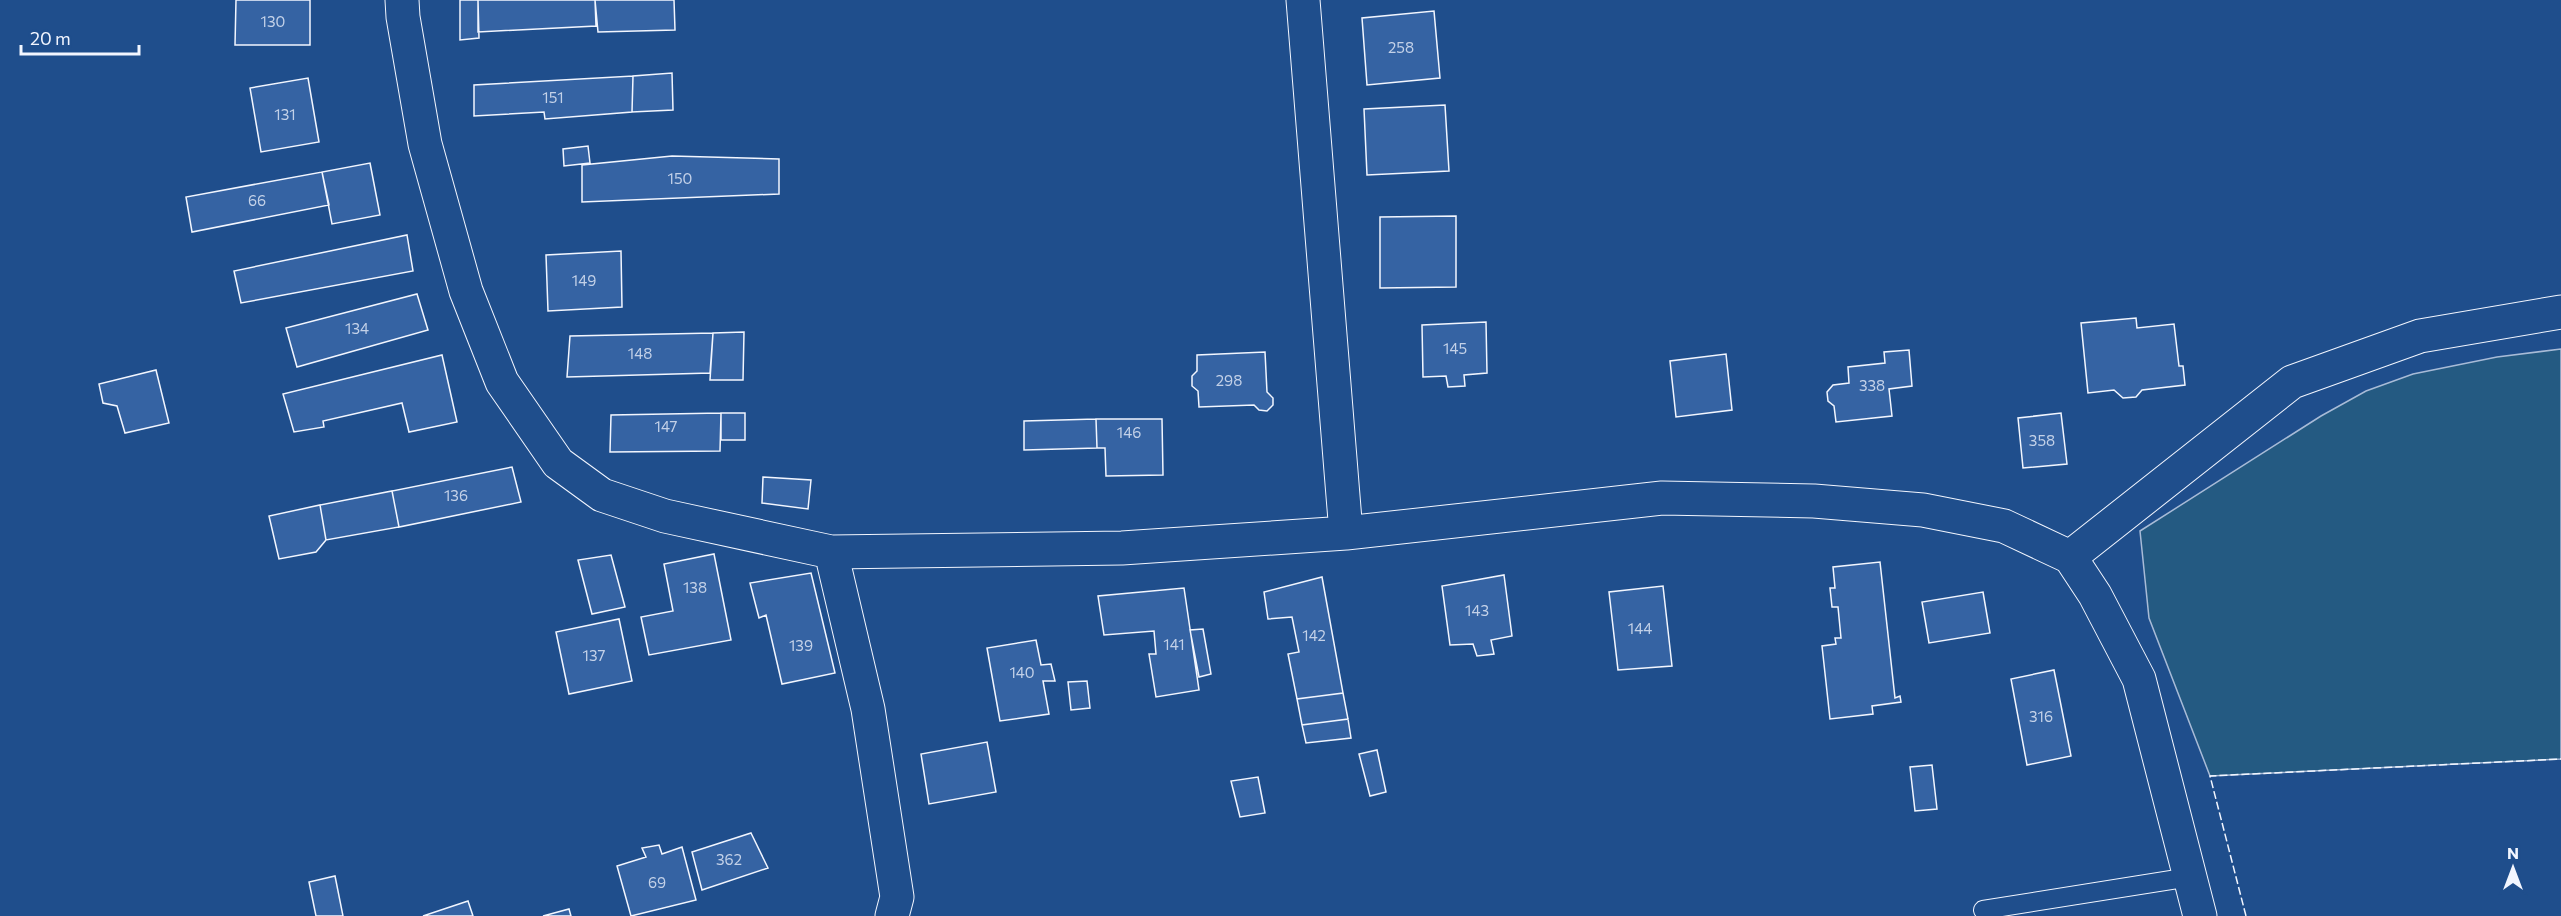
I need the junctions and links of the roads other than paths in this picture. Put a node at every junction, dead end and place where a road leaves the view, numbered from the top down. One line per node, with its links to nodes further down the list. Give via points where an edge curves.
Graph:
1 (402, 0): 5 (street, via 425,144 466,291 502,382 558,463 602,495 665,516)
2 (1303, 0): 4 (street)
3 (2561, 312): 6 (street, via 2420,336 2292,382)
4 (1346, 533): 5 (street, via 1122,548); 6 (street, via 1662,498 1814,501 1923,510 2004,526)
5 (831, 552): 9 (street, via 868,710 897,897)
6 (2070, 557): 7 (street, via 2095,595 2139,679)
7 (2190, 877): 8 (lane); 10 (street)
8 (1983, 909)
9 (892, 916)
10 (2200, 916)

